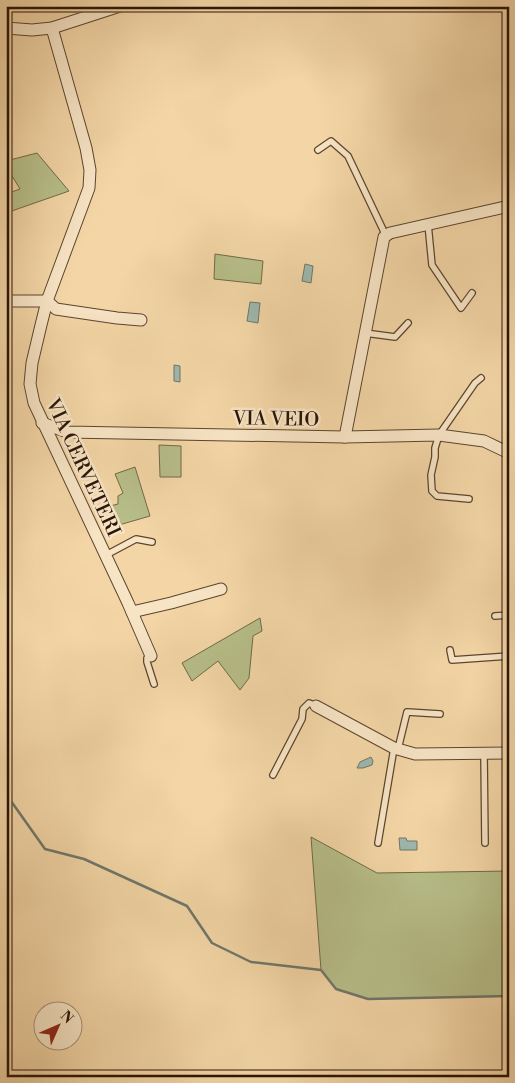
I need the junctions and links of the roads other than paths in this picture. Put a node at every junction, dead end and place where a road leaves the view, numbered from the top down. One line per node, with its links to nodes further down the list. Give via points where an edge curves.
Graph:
1 (120, 6): 3 (street)
2 (6, 28): 3 (street)
3 (52, 28): 10 (street, VIA CERVETERI, via 90,170 88,188)
4 (318, 150): 7 (lane, via 331,141 348,156)
5 (509, 206): 6 (street)
6 (428, 224): 7 (street); 8 (lane, via 432,265 461,308)
7 (386, 236): 13 (street)
8 (472, 293)
9 (6, 301): 10 (street)
10 (48, 301): 11 (street, via 56,309); 15 (street, VIA CERVETERI, via 30,384)
11 (141, 320)
12 (408, 323): 13 (lane, via 395,338)
13 (365, 333): 17 (street)
14 (481, 378): 16 (lane)
15 (42, 423): 17 (street, VIA VEIO, via 67,432); 21 (street, VIA CERVETERI)
16 (439, 435): 17 (street, VIA VEIO); 18 (street, VIA VEIO, via 484,442); 19 (lane, via 432,491 437,496)
17 (345, 437)
18 (509, 452)
19 (469, 499)
20 (152, 542): 21 (lane, via 136,539)
21 (106, 554): 23 (street, VIA CERVETERI)
22 (221, 589): 23 (street)
23 (132, 612): 27 (street, VIA CERVETERI)
24 (509, 615): 25 (lane)
25 (495, 616)
26 (450, 650): 28 (lane, via 452,660)
27 (151, 656): 29 (lane, via 147,662)
28 (509, 656)
29 (154, 684)
30 (316, 706): 32 (street); 35 (lane, via 309,703 303,709 302,719)
31 (440, 714): 32 (lane, via 407,712)
32 (396, 749): 33 (street, via 414,754); 37 (lane)
33 (484, 753): 34 (street); 36 (lane)
34 (509, 753)
35 (273, 775)
36 (485, 843)
37 (378, 844)

